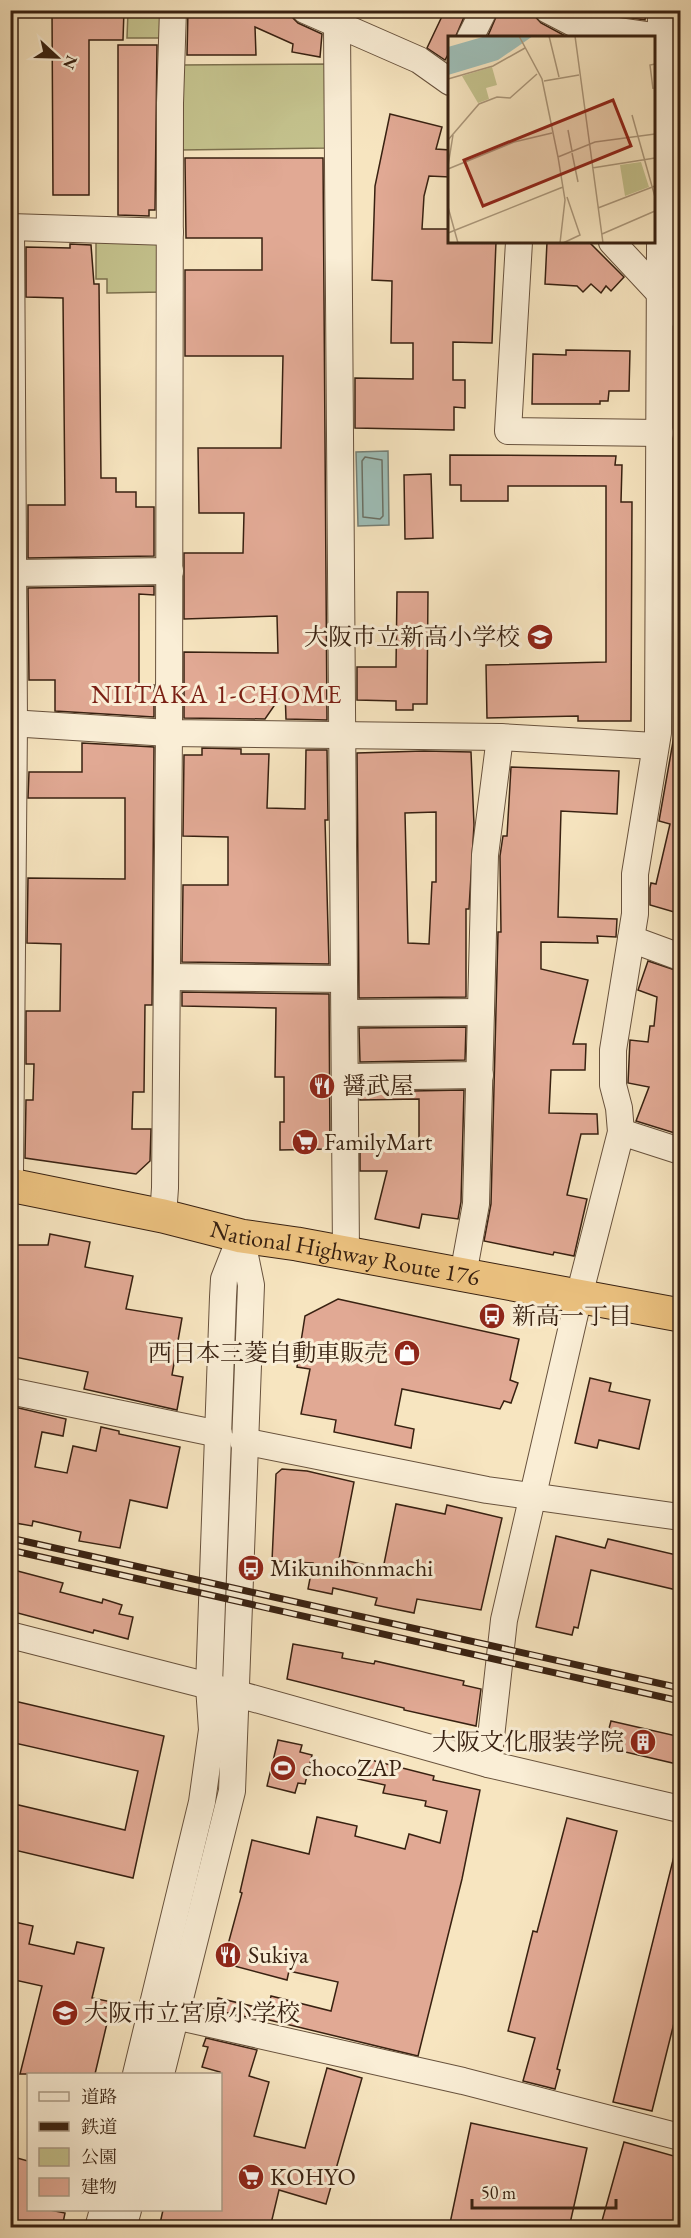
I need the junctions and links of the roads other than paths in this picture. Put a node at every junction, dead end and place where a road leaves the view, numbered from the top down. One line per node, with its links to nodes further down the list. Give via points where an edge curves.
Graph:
1 (173, 10): 14 (street)
2 (305, 10): 6 (street)
3 (484, 10): 7 (street)
4 (548, 10): 8 (street, via 577,25)
5 (661, 10): 10 (street)
6 (337, 26): 11 (street, via 419,60); 26 (street)
7 (471, 36)
8 (654, 36)
9 (655, 36): 10 (street)
10 (661, 37): 12 (street)
11 (448, 78)
12 (670, 213): 17 (street)
13 (11, 227): 14 (street); 18 (street)
14 (170, 232): 21 (street)
15 (519, 243): 20 (street, via 508,431)
16 (613, 243): 17 (street)
17 (660, 291): 19 (street); 20 (street)
18 (11, 301): 22 (street)
19 (681, 315)
20 (660, 433): 25 (street)
21 (170, 571): 22 (street); 24 (street)
22 (13, 573): 23 (street)
23 (12, 723): 24 (street); 38 (street)
24 (169, 733): 26 (street); 30 (street)
25 (665, 733): 27 (street); 28 (street, via 635,874)
26 (345, 734): 27 (street); 31 (street)
27 (500, 737): 32 (street, via 485,855)
28 (631, 939): 29 (street); 36 (street, via 613,1050 613,1084)
29 (681, 957)
30 (167, 976): 31 (street); 40 (street)
31 (344, 979): 33 (street)
32 (481, 1012): 33 (street); 34 (street)
33 (345, 1013): 35 (street)
34 (480, 1075): 35 (street); 43 (street, via 476,1204)
35 (345, 1077): 42 (street)
36 (621, 1132): 37 (street); 44 (street)
37 (681, 1151)
38 (10, 1172)
39 (10, 1185): 40 (highway, National Highway Route 176)
40 (163, 1216): 41 (highway, National Highway Route 176)
41 (241, 1236): 42 (highway, National Highway Route 176); 47 (street, via 224,1279)
42 (346, 1254): 43 (highway, National Highway Route 176)
43 (464, 1275): 44 (highway, National Highway Route 176)
44 (579, 1296): 45 (highway, National Highway Route 176); 48 (street)
45 (681, 1315)
46 (10, 1391): 47 (street)
47 (231, 1437): 48 (street); 51 (street); 52 (street)
48 (533, 1497): 49 (street); 53 (street, via 504,1620)
49 (681, 1517)
50 (10, 1635): 51 (street)
51 (209, 1686): 52 (street); 56 (street, via 212,1730 202,1802)
52 (237, 1693): 53 (street); 55 (street, via 235,1759 227,1819)
53 (488, 1764): 54 (street)
54 (681, 1809)
55 (175, 2016): 57 (street); 58 (street, via 463,2081)
56 (136, 2073)
57 (161, 2073)
58 (681, 2137)
59 (103, 2211): 61 (street)
60 (128, 2211): 62 (street)
61 (98, 2228)
62 (123, 2228)

